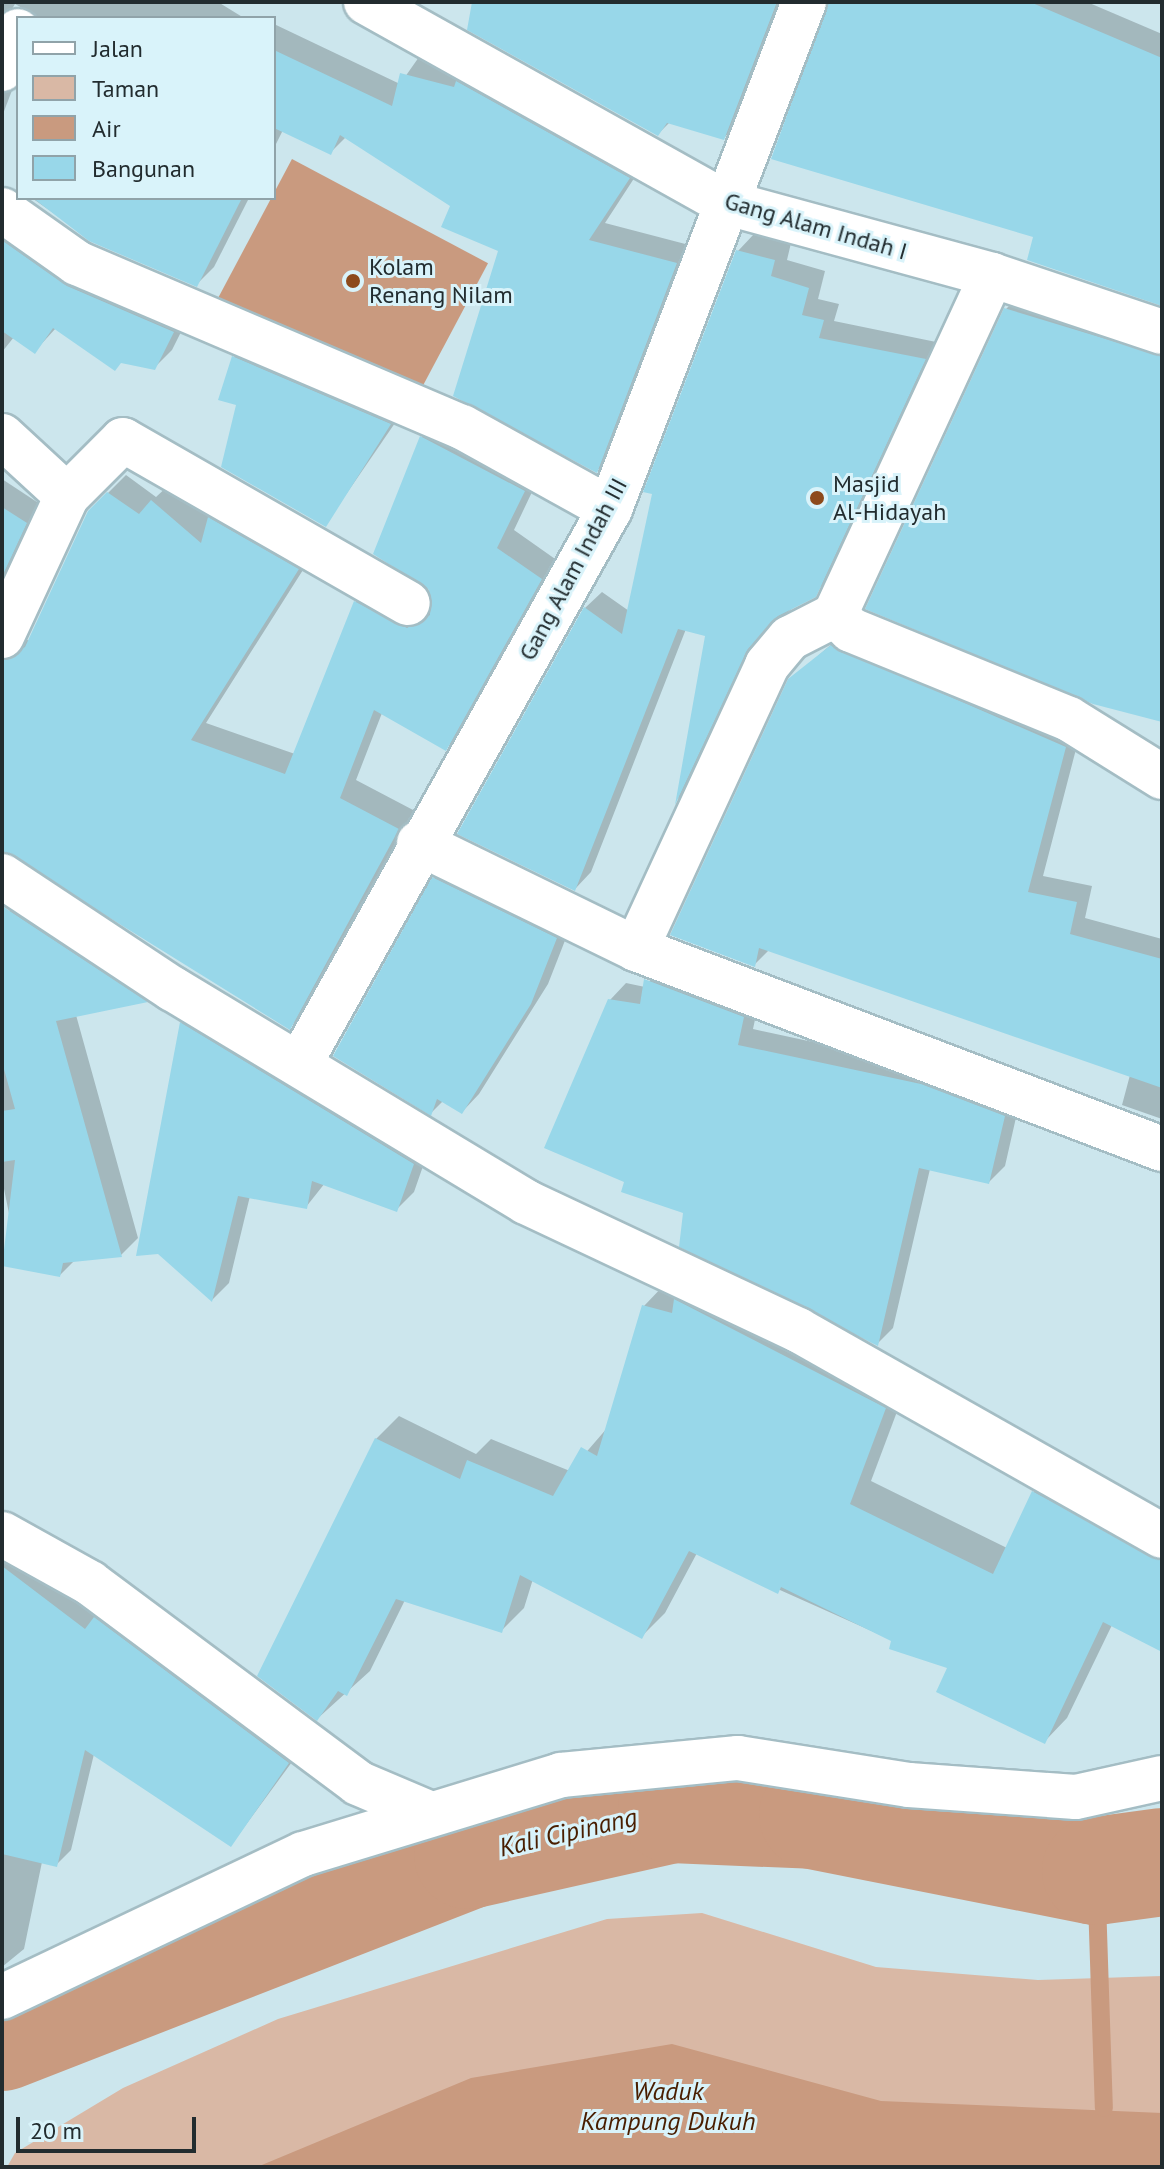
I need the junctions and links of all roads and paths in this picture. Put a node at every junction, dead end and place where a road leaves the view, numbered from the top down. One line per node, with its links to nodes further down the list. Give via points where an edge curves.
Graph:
1 (366, 2): 5 (street, Gang Alam Indah I)
2 (804, 2): 5 (street, Gang Alam Indah III)
3 (16, 36): 4 (street)
4 (2, 69)
5 (724, 202): 7 (street, Gang Alam Indah I); 11 (street, Gang Alam Indah III)
6 (2, 210): 11 (street, via 77,263 462,427)
7 (992, 275): 8 (street, Gang Alam Indah I); 13 (street)
8 (1162, 332)
9 (2, 436): 10 (street)
10 (67, 496): 12 (street, via 115,442 134,441 214,496); 14 (street)
11 (610, 509): 16 (street, Gang Alam Indah III)
12 (408, 603)
13 (835, 615): 15 (street, via 851,630 1069,719); 18 (street, via 790,638 767,665)
14 (2, 636)
15 (1162, 777)
16 (419, 843): 18 (street); 19 (street, Gang Alam Indah III)
17 (2, 876): 19 (street)
18 (636, 949): 20 (street)
19 (300, 1063): 22 (street, via 526,1202 798,1330)
20 (1162, 1149)
21 (2, 1534): 24 (street, via 90,1583 358,1783)
22 (1162, 1536)
23 (1162, 1778): 24 (street, via 1076,1797 909,1785 738,1758 561,1775)
24 (431, 1814): 25 (street, via 303,1854)
25 (2, 1997)

